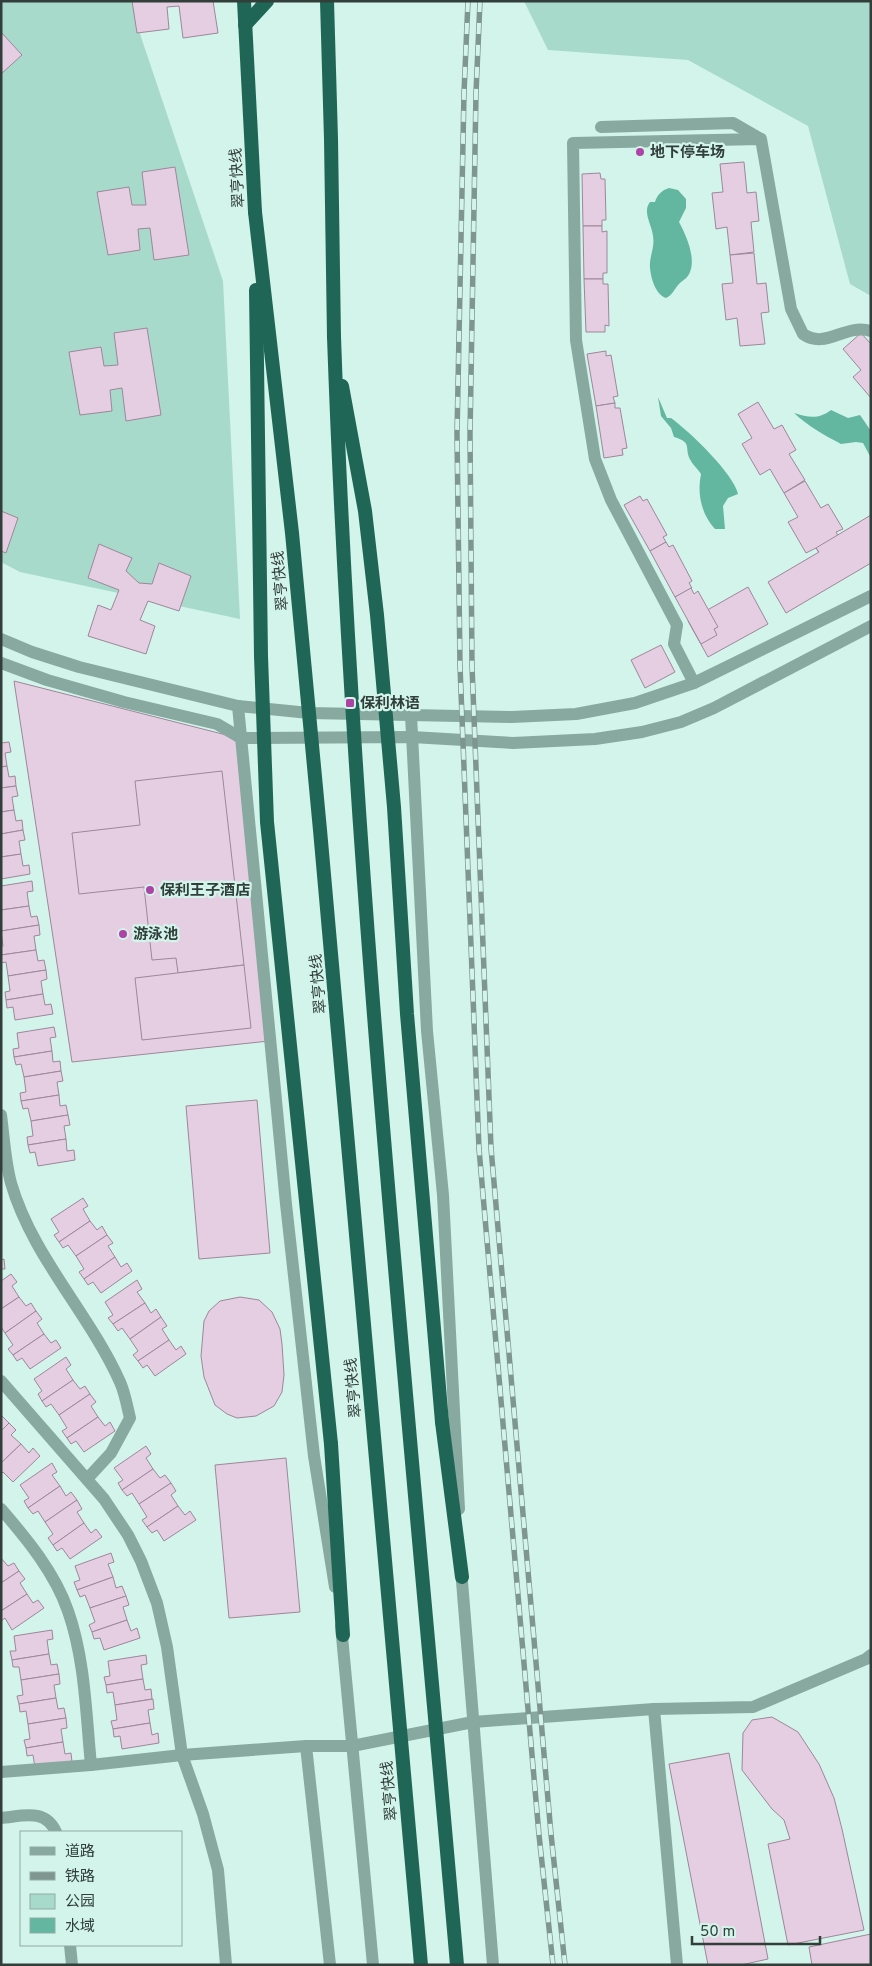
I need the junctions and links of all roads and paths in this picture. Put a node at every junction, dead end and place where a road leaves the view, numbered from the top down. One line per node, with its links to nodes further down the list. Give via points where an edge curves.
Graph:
1 (244, 1): 5 (highway, 翠亨快线)
2 (266, 1): 5 (highway)
3 (318, 1): 6 (highway)
4 (327, 1): 6 (highway)
5 (245, 25): 9 (highway, 翠亨快线)
6 (327, 26): 11 (highway)
7 (601, 127): 8 (street, via 733,123)
8 (761, 139): 10 (street, via 791,309 803,334 821,340 855,328); 16 (street, via 573,143 576,340 595,459 611,500 676,625 674,644)
9 (255, 212): 26 (highway, bridge, via 261,656 267,822 331,1444); 42 (highway, 翠亨快线, bridge, via 292,533)
10 (871, 331)
11 (334, 337): 25 (highway, bridge, via 365,511 377,615 442,1422); 43 (highway, bridge, via 340,505 365,919)
12 (871, 596): 16 (street)
13 (871, 626): 19 (street, via 714,708 681,722 642,732 596,739 513,743)
14 (1, 639): 17 (street, via 79,667)
15 (1, 663): 20 (street, via 124,702 217,724)
16 (694, 684): 18 (street, via 634,703 576,714 512,717)
17 (238, 706): 18 (street, via 309,713); 20 (street)
18 (411, 715): 19 (street)
19 (412, 737): 20 (street); 25 (street, via 427,1031 443,1195)
20 (241, 738): 26 (street, via 314,1456)
21 (1, 1115): 23 (street, via 10,1182 23,1214 35,1240 120,1383 130,1418 111,1453)
22 (1, 1380): 23 (street)
23 (87, 1479): 32 (street, via 128,1535 157,1603 167,1647)
24 (1, 1509): 33 (street, via 36,1552 68,1610 80,1669)
25 (462, 1577): 29 (street)
26 (343, 1635): 31 (street)
27 (869, 1661): 28 (street, via 753,1707)
28 (654, 1709): 29 (street); 45 (street)
29 (473, 1722): 31 (street); 44 (street)
30 (306, 1746): 31 (street); 32 (street); 40 (street)
31 (352, 1746): 41 (street)
32 (182, 1755): 33 (street); 39 (street, via 218,1870)
33 (91, 1765): 34 (street)
34 (1, 1772)
35 (1, 1818): 36 (street, via 39,1815 52,1823)
36 (56, 1831)
37 (70, 1946): 38 (street)
38 (72, 1965)
39 (226, 1965)
40 (330, 1965)
41 (373, 1965)
42 (421, 1965)
43 (457, 1965)
44 (493, 1965)
45 (677, 1965)

